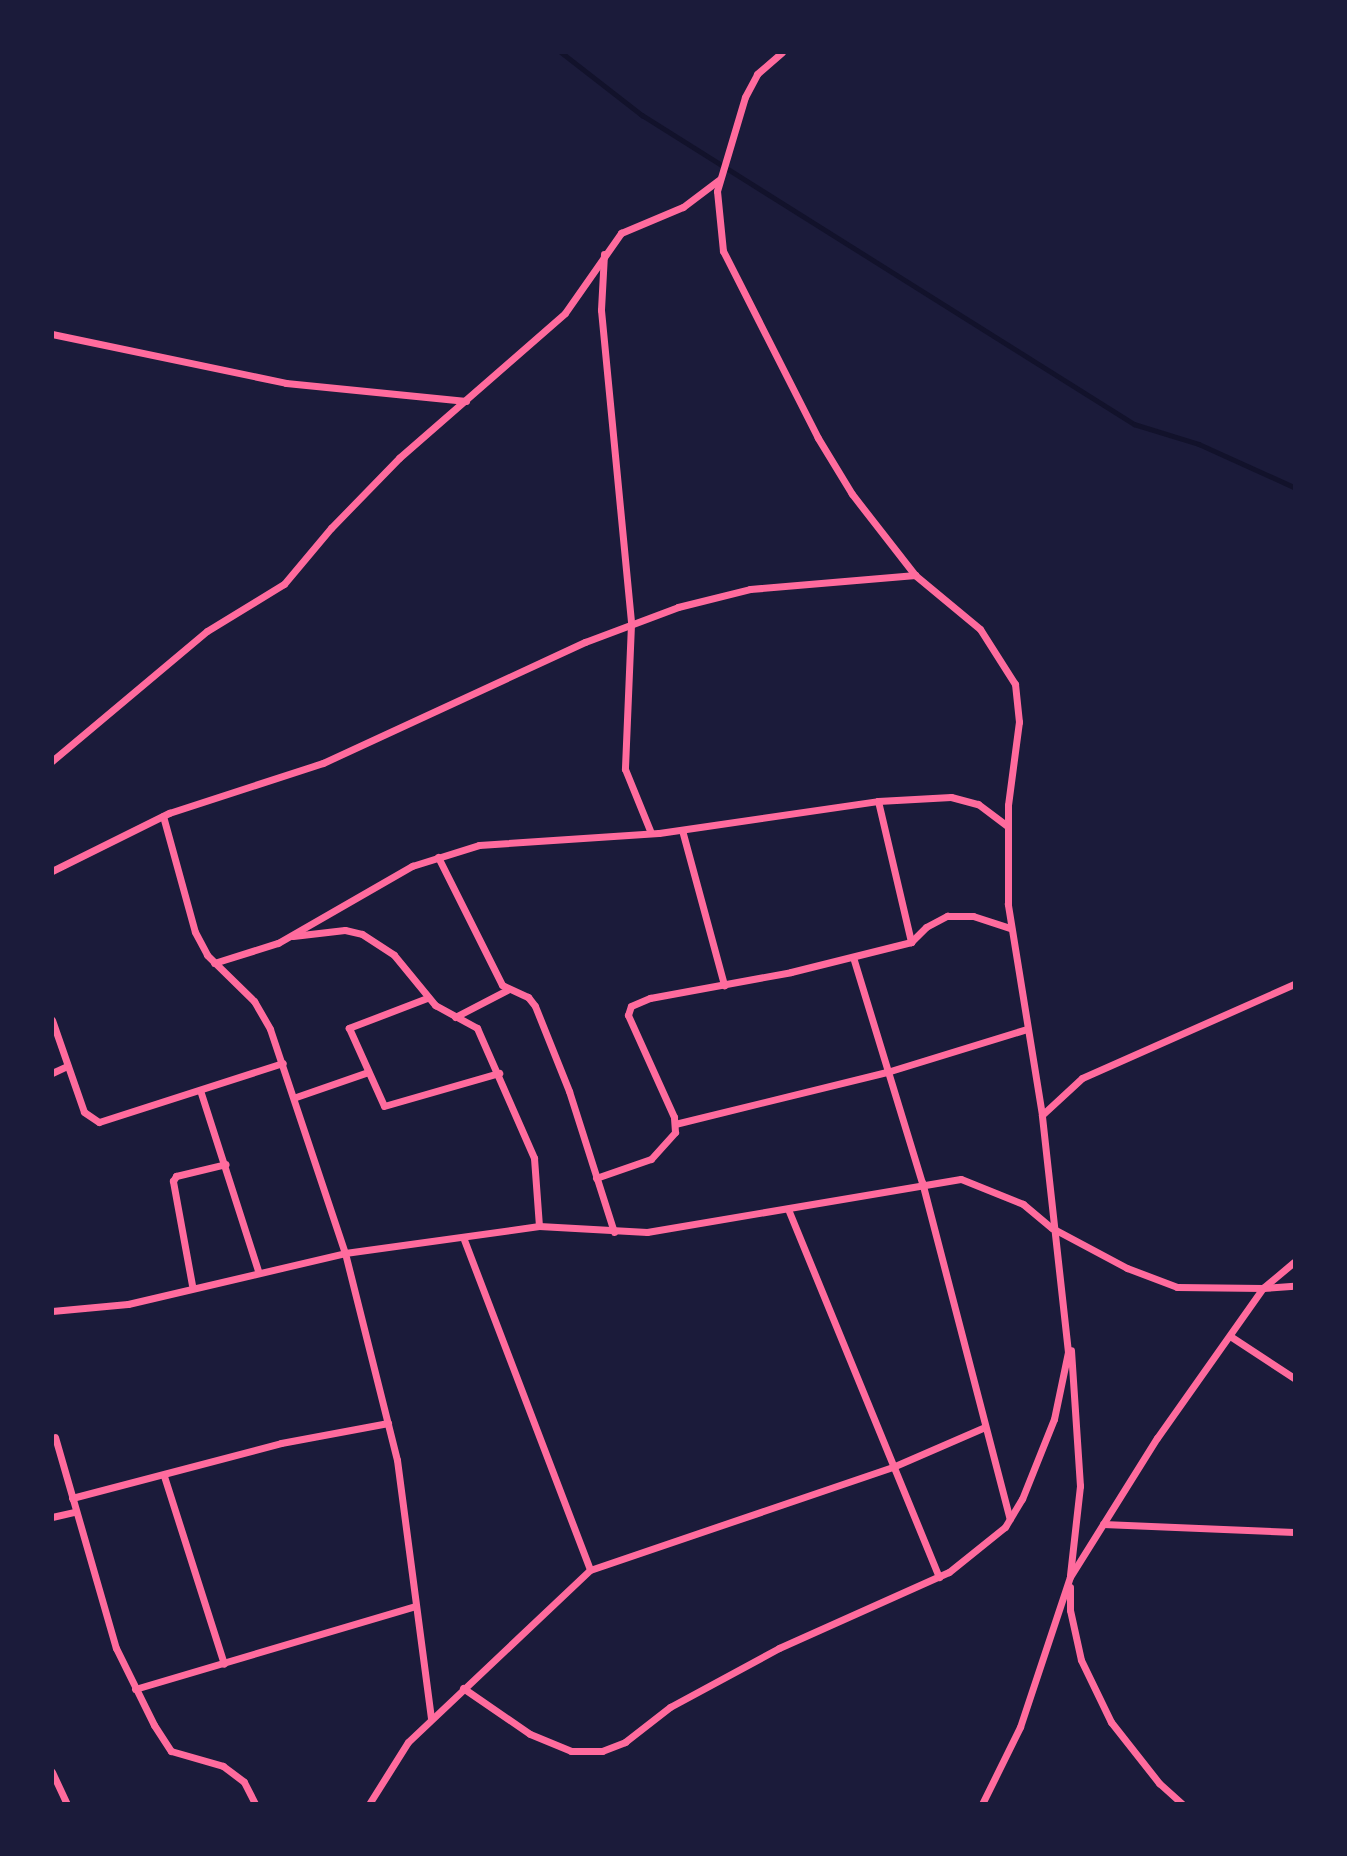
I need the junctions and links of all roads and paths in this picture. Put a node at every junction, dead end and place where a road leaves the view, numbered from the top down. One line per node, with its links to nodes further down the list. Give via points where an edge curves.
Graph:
1 (782, 52): 2 (street, via 757,74 746,97)
2 (723, 176): 3 (street, via 683,207 621,233); 6 (street, via 717,208 723,251 818,438 852,494)
3 (604, 253): 5 (street, via 565,313); 7 (street, via 601,310)
4 (52, 334): 5 (street, via 286,383)
5 (466, 401): 8 (street, via 371,486 284,584 207,631)
6 (915, 575): 7 (street, via 750,589); 11 (street, via 980,629 1014,684 1019,722)
7 (631, 624): 10 (street, via 323,763); 13 (street, via 625,769)
8 (52, 761)
9 (878, 801): 11 (street, via 967,800); 12 (street); 18 (street)
10 (163, 816): 15 (street); 20 (street, via 186,909)
11 (1007, 826): 16 (street)
12 (682, 830): 13 (street); 22 (street)
13 (651, 833): 14 (street, via 539,838 480,845)
14 (438, 857): 17 (street, via 376,883); 23 (street)
15 (52, 871)
16 (1011, 928): 18 (street, via 973,916 947,916); 27 (street)
17 (288, 937): 20 (street); 24 (street, via 345,930 362,934 394,955)
18 (911, 942): 19 (street)
19 (853, 957): 22 (street); 31 (street)
20 (214, 963): 28 (street, via 260,1009)
21 (1294, 984): 36 (street, via 1082,1078)
22 (724, 985): 37 (street, via 650,998 628,1012)
23 (507, 990): 25 (street); 39 (street, via 528,997 535,1006)
24 (427, 998): 25 (street); 30 (street, via 349,1028)
25 (455, 1017): 33 (street, via 477,1028)
26 (52, 1020): 29 (street)
27 (1027, 1029): 31 (street); 36 (street)
28 (283, 1063): 34 (street); 35 (street)
29 (68, 1066): 32 (street); 34 (street, via 84,1112 99,1122)
30 (368, 1072): 33 (street, via 388,1108); 35 (street)
31 (887, 1072): 37 (street); 40 (street)
32 (52, 1073)
33 (499, 1073): 42 (street, via 534,1158)
34 (200, 1090): 38 (street)
35 (296, 1097): 46 (street)
36 (1042, 1115): 43 (street)
37 (676, 1124): 39 (street, via 672,1140 658,1155)
38 (226, 1164): 48 (street); 49 (street, via 176,1176 173,1181)
39 (596, 1178): 44 (street)
40 (922, 1182): 41 (street); 43 (street, via 961,1179 992,1189 1023,1204); 57 (street)
41 (788, 1209): 44 (street, via 648,1232); 59 (street)
42 (539, 1226): 44 (street); 45 (street)
43 (1052, 1228): 51 (street, via 1127,1268 1177,1287); 53 (street)
44 (614, 1232)
45 (463, 1237): 46 (street); 67 (street)
46 (345, 1253): 48 (street); 56 (street)
47 (1294, 1262): 51 (street)
48 (258, 1271): 49 (street)
49 (192, 1285): 52 (street, via 128,1304)
50 (1294, 1286): 51 (street)
51 (1263, 1288): 54 (street)
52 (52, 1311)
53 (1069, 1330): 64 (street, via 1055,1419); 69 (street, via 1080,1486)
54 (1230, 1336): 55 (street); 65 (street)
55 (1294, 1378)
56 (388, 1423): 60 (street, via 281,1443); 70 (street, via 397,1460)
57 (985, 1427): 59 (street); 64 (street)
58 (55, 1437): 61 (street)
59 (895, 1466): 67 (street); 68 (street)
60 (164, 1476): 61 (street, via 150,1475); 71 (street)
61 (72, 1498): 62 (street)
62 (73, 1512): 63 (street); 73 (street, via 116,1648)
63 (52, 1517)
64 (1010, 1520): 68 (street, via 970,1559)
65 (1103, 1524): 66 (street); 69 (street)
66 (1294, 1532)
67 (590, 1570): 72 (street)
68 (939, 1577): 72 (street, via 779,1648 670,1707 625,1742 602,1751 571,1751 530,1734)
69 (1070, 1577): 79 (street, via 1020,1727); 80 (street, via 1070,1610 1082,1661 1111,1722 1159,1783)
70 (415, 1606): 71 (street); 74 (street)
71 (224, 1664): 73 (street)
72 (463, 1688): 74 (street)
73 (135, 1689): 77 (street, via 171,1751 223,1766 244,1782)
74 (431, 1718): 78 (street, via 408,1742)
75 (52, 1772): 76 (street)
76 (67, 1804)
77 (255, 1804)
78 (369, 1804)
79 (982, 1804)
80 (1182, 1804)

